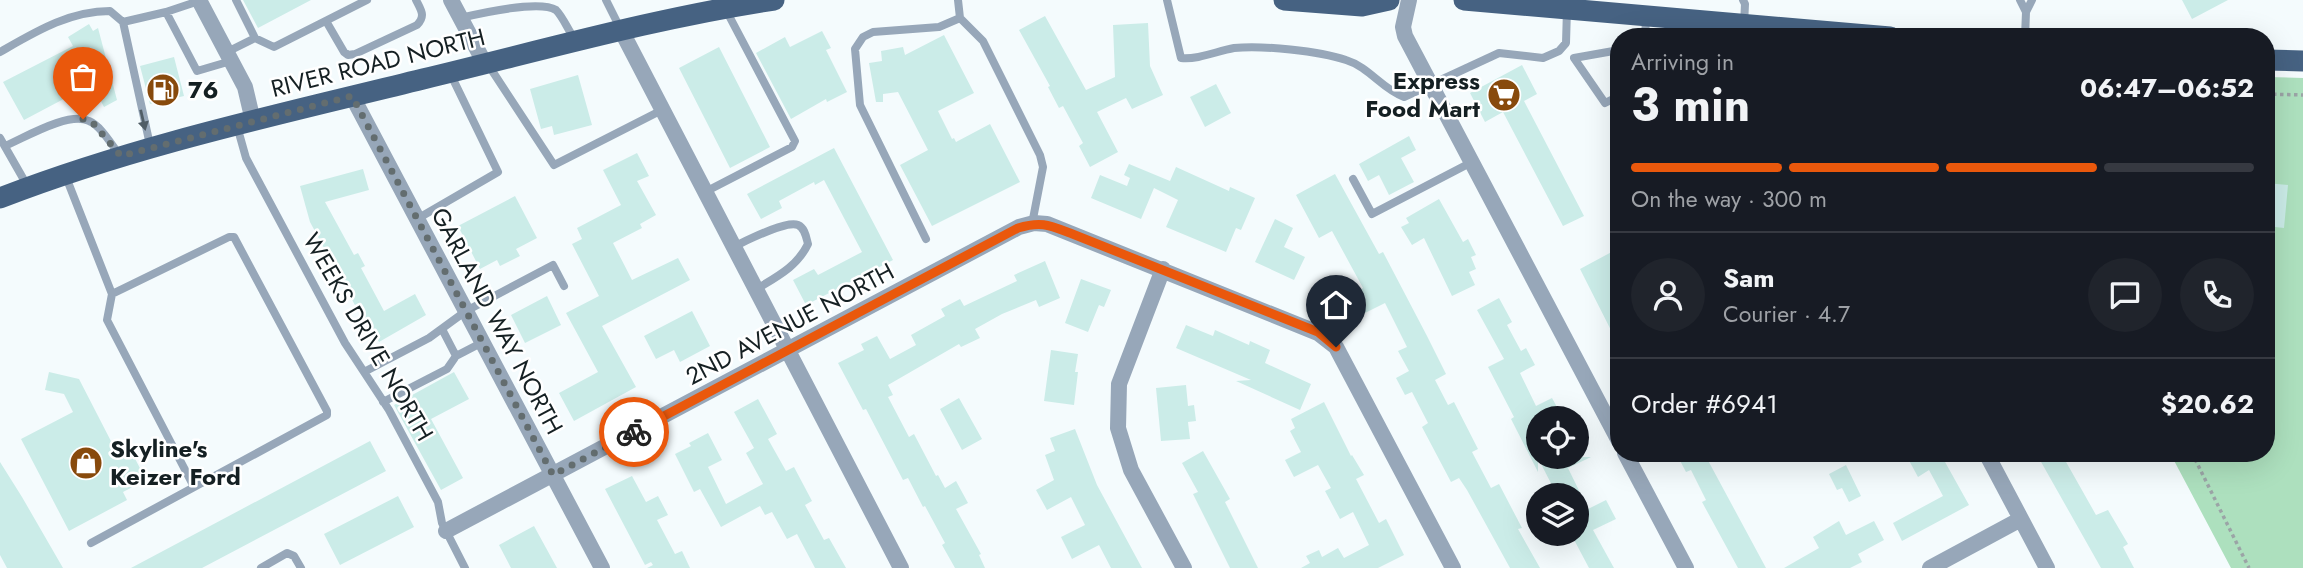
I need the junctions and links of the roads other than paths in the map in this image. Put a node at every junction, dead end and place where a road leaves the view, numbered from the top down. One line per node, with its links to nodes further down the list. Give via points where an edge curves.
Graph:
1 (199, 0): 20 (lane); 36 (street)
2 (236, 0): 31 (lane)
3 (367, 0): 24 (lane)
4 (416, 0): 24 (lane, via 423,14 417,25 355,54 344,52)
5 (451, 0): 22 (street)
6 (606, 0): 30 (lane)
7 (774, 0): 18 (main road, RIVER ROAD NORTH)
8 (958, 0): 23 (lane)
9 (1167, 0): 42 (lane, via 1181,58 1234,48 1273,47 1346,59 1404,97)
10 (1284, 0): 11 (main road, via 1362,6)
11 (1389, 0)
12 (1409, 0): 42 (street, via 1405,36)
13 (1464, 0): 19 (main road)
14 (1743, 0): 27 (lane)
15 (2020, 0): 21 (lane)
16 (2032, 0): 21 (lane)
17 (555, 4): 22 (lane, via 505,7); 32 (lane)
18 (725, 9): 30 (main road, RIVER ROAD NORTH); 54 (lane, via 794,141 792,147)
19 (1567, 9): 26 (main road); 33 (lane, via 1566,43)
20 (166, 12): 25 (lane); 36 (lane, via 197,71)
21 (2026, 12): 29 (lane)
22 (460, 18): 40 (street)
23 (960, 18): 57 (lane, via 983,41 1040,155 1043,167); 58 (lane, via 939,27 873,32 855,49 860,105)
24 (326, 21): 31 (lane, via 274,47)
25 (122, 22): 34 (lane, via 110,11 97,11 54,22); 48 (lane, one-way to 48)
26 (1646, 26): 27 (main road)
27 (1739, 27): 28 (main road)
28 (1746, 28)
29 (2025, 28)
30 (621, 30): 32 (main road, RIVER ROAD NORTH); 45 (street)
31 (255, 38): 36 (lane)
32 (575, 41): 40 (main road, RIVER ROAD NORTH)
33 (1559, 51): 37 (lane); 42 (lane, via 1543,58 1499,54)
34 (0, 52)
35 (1610, 52): 37 (lane)
36 (229, 57): 46 (street, via 245,87)
37 (1574, 58): 44 (lane, via 1605,103)
38 (2275, 60): 39 (main road)
39 (2303, 61)
40 (486, 64): 41 (main road, RIVER ROAD NORTH); 45 (lane, via 554,165)
41 (450, 72): 43 (main road, RIVER ROAD NORTH); 56 (lane, via 497,174)
42 (1431, 84): 50 (street)
43 (352, 96): 46 (main road, RIVER ROAD NORTH); 56 (street, GARLAND WAY NORTH)
44 (1610, 100)
45 (662, 110): 54 (street)
46 (245, 124): 48 (main road, RIVER ROAD NORTH); 69 (lane, WEEKS DRIVE NORTH, via 246,158)
47 (2, 142): 49 (lane, via 83,119 92,122); 53 (lane)
48 (150, 148): 49 (main road, RIVER ROAD NORTH)
49 (121, 156): 51 (main road, RIVER ROAD NORTH)
50 (1472, 162): 52 (lane, via 1372,214); 71 (street)
51 (65, 174): 53 (main road, RIVER ROAD NORTH); 63 (lane)
52 (1353, 179)
53 (28, 187): 55 (main road, RIVER ROAD NORTH)
54 (705, 192): 59 (street)
55 (0, 198)
56 (417, 219): 64 (street, GARLAND WAY NORTH)
57 (1032, 224): 60 (street, via 1047,224); 67 (street, 2ND AVENUE NORTH)
58 (926, 239)
59 (733, 247): 62 (street); 62 (lane, via 789,224 804,231 808,244 803,254 792,267)
60 (1163, 269): 84 (street, via 1119,384 1118,429 1132,470); 85 (street, via 1318,332 1336,347)
61 (564, 286): 64 (lane, via 553,265)
62 (755, 290): 67 (street)
63 (113, 294): 75 (lane, via 107,320); 75 (lane, via 234,237 327,411)
64 (466, 311): 65 (lane); 66 (street, GARLAND WAY NORTH)
65 (442, 330): 68 (lane); 69 (lane)
66 (483, 342): 68 (lane); 74 (street, GARLAND WAY NORTH)
67 (787, 352): 74 (street, 2ND AVENUE NORTH); 83 (street)
68 (456, 356): 70 (lane, via 446,369)
69 (364, 372): 70 (lane, WEEKS DRIVE NORTH)
70 (383, 402): 77 (lane, WEEKS DRIVE NORTH, via 438,502)
71 (1610, 424)
72 (1630, 462): 86 (street)
73 (1991, 462): 76 (street)
74 (553, 475): 77 (street, 2ND AVENUE NORTH); 82 (street, GARLAND WAY NORTH)
75 (194, 487): 78 (lane)
76 (2021, 519): 87 (street); 88 (street)
77 (446, 531): 81 (lane, WEEKS DRIVE NORTH)
78 (91, 543)
79 (261, 568): 80 (lane, via 287,553 295,556)
80 (301, 568)
81 (466, 568)
82 (602, 568)
83 (901, 568)
84 (1184, 568)
85 (1453, 568)
86 (1686, 568)
87 (1930, 568)
88 (2047, 568)

